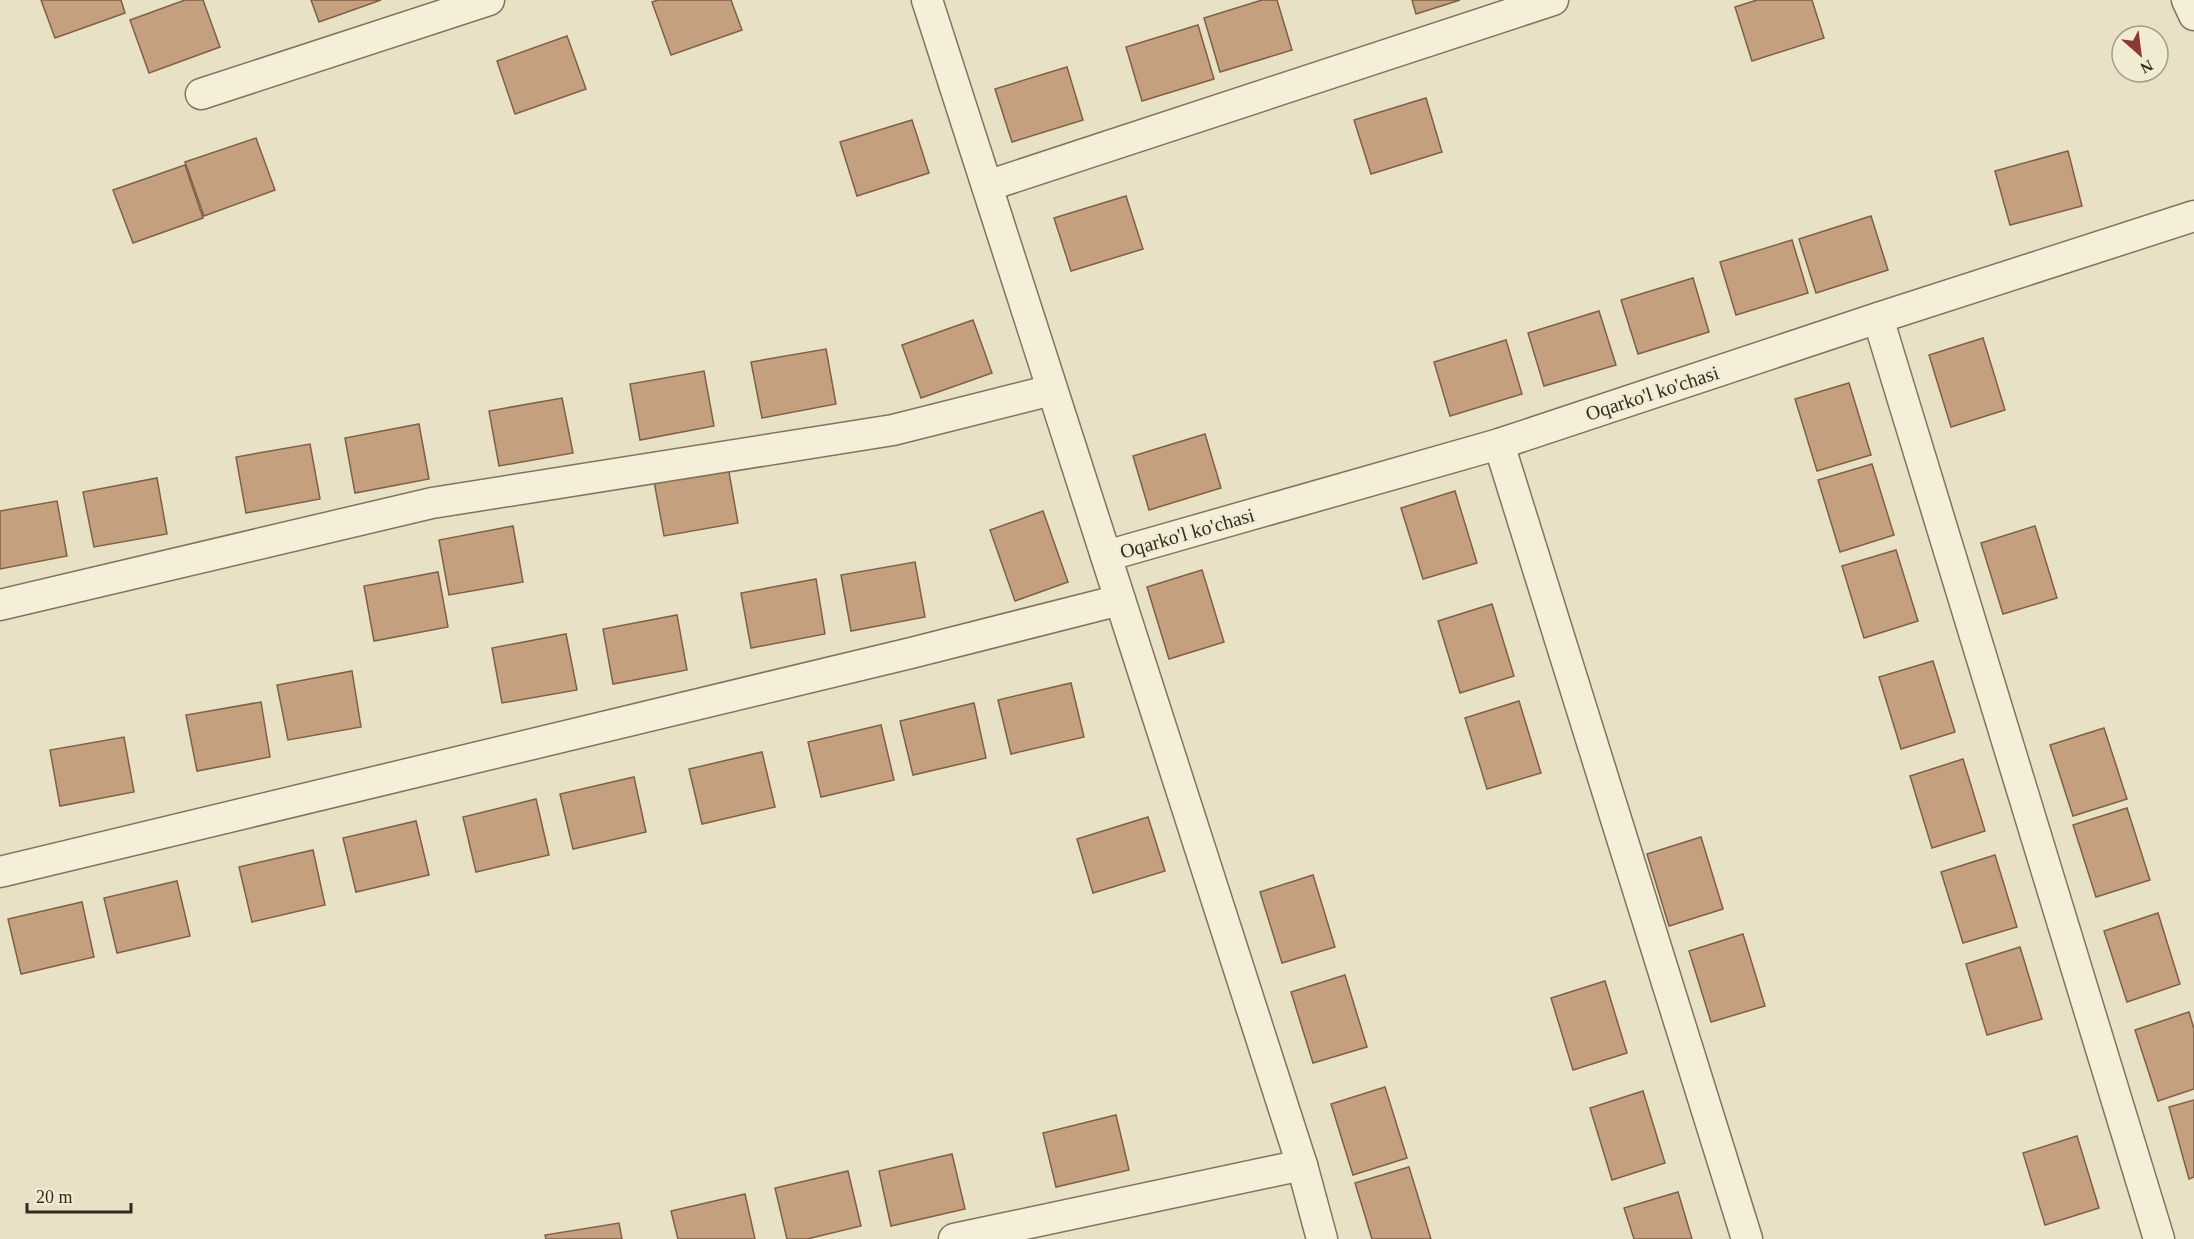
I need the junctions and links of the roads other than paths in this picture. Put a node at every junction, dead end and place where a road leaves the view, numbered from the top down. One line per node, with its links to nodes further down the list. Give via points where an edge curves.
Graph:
1 (489, 0): 6 (street)
2 (927, 0): 7 (street)
3 (1553, 0): 7 (street)
4 (2187, 0): 5 (street)
5 (2194, 15)
6 (201, 94)
7 (987, 186): 10 (street)
8 (2194, 216): 9 (street, Oqarko'l ko'chasi)
9 (1878, 318): 11 (street, Oqarko'l ko'chasi); 20 (street)
10 (1052, 390): 12 (street); 14 (street, via 893,430 432,503)
11 (1499, 444): 12 (street, Oqarko'l ko'chasi); 19 (street)
12 (1106, 556): 13 (street)
13 (1120, 600): 15 (street); 16 (street)
14 (0, 605)
15 (0, 872)
16 (1302, 1165): 17 (street); 18 (street)
17 (954, 1239)
18 (1322, 1239)
19 (1747, 1239)
20 (2158, 1239)

